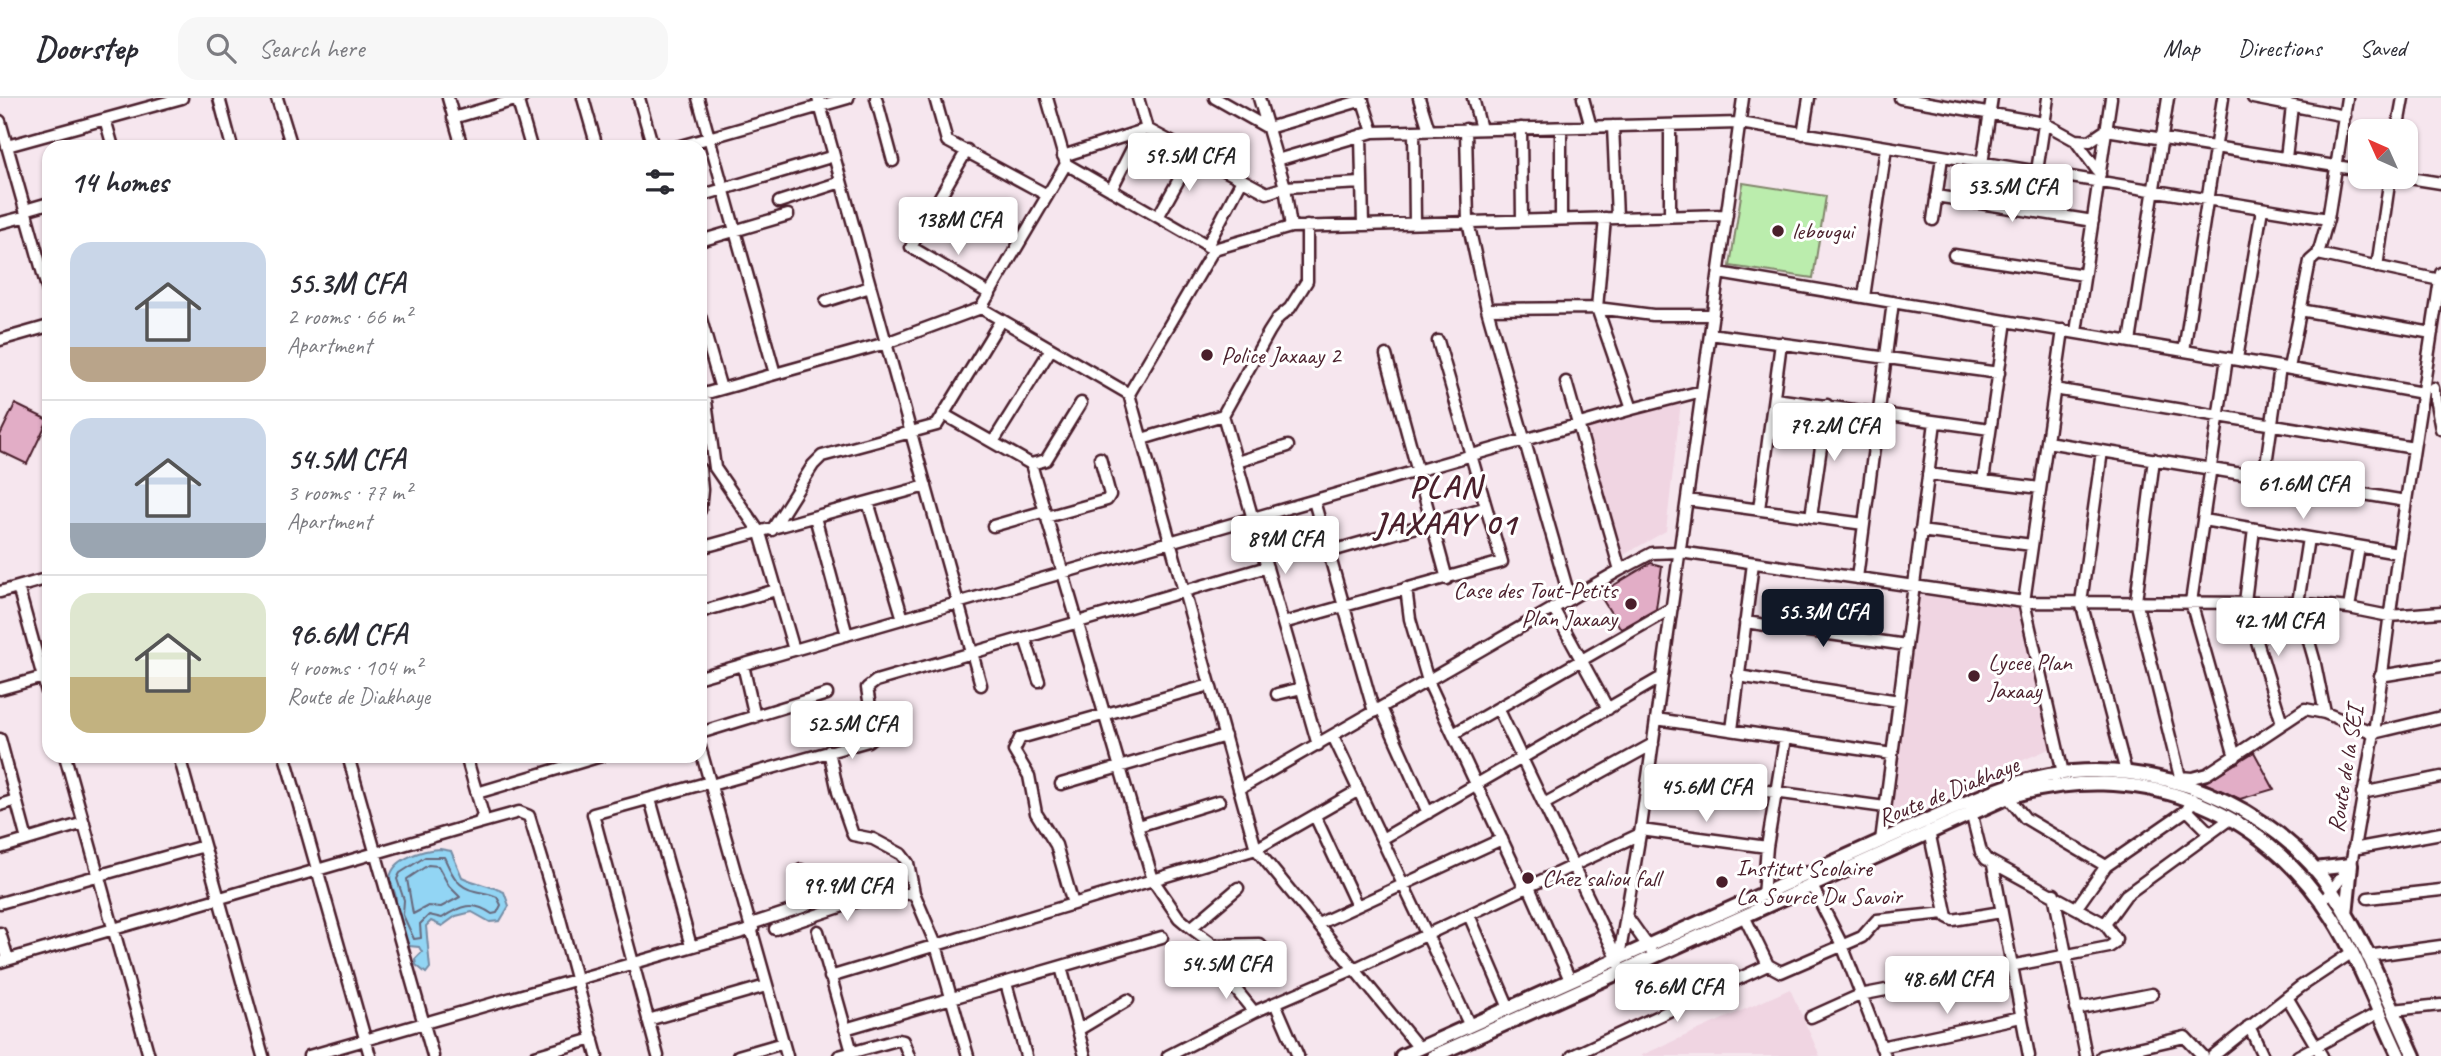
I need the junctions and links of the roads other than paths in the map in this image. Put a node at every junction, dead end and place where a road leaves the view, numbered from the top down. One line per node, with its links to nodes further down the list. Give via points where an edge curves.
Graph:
1 (182, 98): 31 (street)
2 (219, 98): 61 (street)
3 (277, 98): 62 (street)
4 (448, 98): 37 (street)
5 (519, 98): 37 (street); 64 (street)
6 (583, 98): 65 (street)
7 (640, 98): 66 (street)
8 (698, 98): 58 (street)
9 (848, 98): 33 (street)
10 (876, 98): 79 (street)
11 (935, 98): 72 (street, via 947,141)
12 (1138, 98): 50 (street)
13 (1215, 98): 46 (street)
14 (1259, 98): 46 (street)
15 (1419, 98): 51 (street)
16 (1473, 98): 49 (street)
17 (1583, 98): 45 (street)
18 (1744, 98): 41 (street)
19 (1809, 98): 56 (street)
20 (1900, 98): 32 (street)
21 (1993, 98): 35 (street)
22 (2048, 98): 42 (street)
23 (2111, 98): 53 (street)
24 (2168, 98): 59 (street)
25 (2223, 98): 71 (street)
26 (2253, 98): 34 (street)
27 (2347, 98): 36 (street)
28 (2403, 98): 39 (street)
29 (1050, 99): 77 (street)
30 (1363, 99): 46 (street); 55 (street)
31 (162, 101): 38 (street)
32 (1935, 101): 35 (street)
33 (819, 102): 58 (street); 74 (street)
34 (2292, 106): 36 (street); 76 (street)
35 (1990, 114): 42 (street); 80 (street)
36 (2344, 116): 81 (street)
37 (453, 118): 63 (street)
38 (105, 119): 60 (street); 69 (street)
39 (2399, 119)
40 (0, 121): 69 (street)
41 (1740, 123): 43 (street); 56 (street); 106 (street)
42 (2044, 123): 68 (street); 83 (street)
43 (1670, 125): 44 (street); 107 (street)
44 (1614, 126): 45 (street); 109 (street)
45 (1591, 127): 48 (street)
46 (1268, 128): 78 (street)
47 (1521, 128): 48 (street); 49 (street); 113 (street)
48 (1560, 128): 111 (street)
49 (1481, 129): 52 (street)
50 (1144, 130): 73 (street); 77 (street); 93 (street)
51 (1429, 130): 52 (street); 54 (street)
52 (1466, 130): 116 (street)
53 (2106, 130): 59 (street); 68 (street, via 2090,141); 84 (street)
54 (1415, 131): 55 (street); 118 (street)
55 (1373, 132): 57 (street)
56 (1803, 134): 70 (street)
57 (1361, 135): 78 (street); 88 (street)
58 (709, 138): 67 (street); 91 (street)
59 (2162, 139): 71 (street); 94 (street)
60 (111, 140)
61 (231, 140)
62 (290, 140)
63 (460, 140)
64 (529, 140)
65 (595, 140)
66 (651, 140)
67 (702, 140)
68 (2075, 140): 84 (street)
69 (7, 146): 104 (street)
70 (1886, 148): 75 (street); 134 (street)
71 (2216, 148): 76 (street); 98 (street)
72 (967, 150): 96 (street); 133 (street, via 911,247)
73 (1193, 154): 86 (street); 108 (street)
74 (834, 156): 87 (street); 91 (street)
75 (1942, 158): 80 (street); 97 (street)
76 (2286, 158): 81 (street)
77 (1064, 160): 93 (street); 96 (street)
78 (1277, 160): 90 (street)
79 (893, 161)
80 (1982, 164): 83 (street); 100 (street)
81 (2336, 166): 82 (street); 112 (street)
82 (2348, 168)
83 (2037, 170): 84 (street); 103 (street)
84 (2099, 178): 94 (street); 115 (street)
85 (2418, 179): 89 (street)
86 (1242, 180): 90 (street, via 1267,193); 124 (street)
87 (841, 182): 99 (street); 132 (street)
88 (1362, 183): 90 (street); 119 (street)
89 (2441, 183)
90 (1285, 187): 121 (street)
91 (723, 189): 95 (street); 122 (street)
92 (2388, 189): 127 (street)
93 (1111, 190): 108 (street)
94 (2154, 191): 98 (street); 152 (street)
95 (707, 194)
96 (1047, 195): 133 (street)
97 (1936, 196): 100 (street); 114 (street)
98 (2207, 200): 102 (street); 156 (street)
99 (779, 202)
100 (1976, 202): 103 (street)
101 (42, 206): 104 (street)
102 (2262, 209): 112 (street); 159 (street)
103 (2031, 211): 115 (street)
104 (26, 213): 117 (street); 128 (street)
105 (788, 215): 122 (street)
106 (1727, 215): 107 (street); 129 (street)
107 (1670, 216): 109 (street)
108 (1158, 217): 124 (street)
109 (1617, 217): 110 (street)
110 (1605, 218): 111 (street); 138 (street)
111 (1561, 219): 113 (street)
112 (2328, 219): 125 (street)
113 (1522, 220): 116 (street)
114 (1933, 220)
115 (2093, 221): 130 (street)
116 (1468, 222): 118 (street); 139 (street)
117 (0, 223)
118 (1415, 223): 119 (street)
119 (1363, 225): 120 (street)
120 (1307, 226): 121 (street); 176 (street, via 1307,281 1269,332)
121 (1291, 227): 124 (street)
122 (735, 230): 123 (street); 162 (street)
123 (707, 239)
124 (1211, 248): 169 (street)
125 (2318, 254): 127 (street); 140 (street, via 2310,261)
126 (1954, 255): 130 (street)
127 (2377, 267): 131 (street)
128 (42, 270)
129 (1719, 273): 134 (street); 141 (street)
130 (2084, 275): 146 (street)
131 (2440, 277): 147 (street, Route de la SEI)
132 (870, 287): 135 (street); 153 (street)
133 (990, 293): 137 (street)
134 (1864, 297): 136 (street)
135 (826, 301)
136 (1893, 302): 143 (street); 158 (street)
137 (981, 308): 142 (street); 153 (street)
138 (1597, 308): 139 (street); 141 (street, via 1653,315); 173 (street)
139 (1487, 309): 186 (street)
140 (2300, 310): 147 (street); 160 (street)
141 (1713, 315): 148 (street)
142 (1001, 320): 155 (street); 174 (street)
143 (2006, 321): 145 (street); 161 (street)
144 (42, 328): 149 (street)
145 (2063, 330): 146 (street); 165 (street)
146 (2076, 332): 152 (street)
147 (2432, 332): 166 (street, Route de la SEI)
148 (1710, 334): 154 (street); 167 (street)
149 (0, 340)
150 (707, 340): 164 (street)
151 (1438, 341): 192 (street)
152 (2130, 342): 156 (street)
153 (886, 343): 162 (street); 184 (street)
154 (1781, 343): 158 (street); 170 (street)
155 (1051, 349): 169 (street); 187 (street)
156 (2184, 351): 159 (street)
157 (1386, 355): 200 (street)
158 (1886, 359): 161 (street); 175 (street)
159 (2232, 359): 160 (street); 177 (street)
160 (2285, 367): 166 (street); 180 (street)
161 (1998, 373): 182 (street)
162 (775, 374): 164 (street)
163 (1566, 382): 181 (street)
164 (721, 389): 168 (street)
165 (2054, 389): 177 (street); 188 (street)
166 (2430, 389): 183 (street); 190 (street, Route de la SEI)
167 (1702, 391): 173 (street); 206 (street)
168 (707, 393)
169 (1129, 394): 185 (street)
170 (1774, 399): 172 (street); 211 (street)
171 (1081, 403): 196 (street, via 1046,460)
172 (1827, 405): 175 (street); 214 (street)
173 (1632, 409): 181 (street)
174 (943, 414): 184 (street, via 937,425); 187 (street)
175 (1879, 414): 179 (street); 218 (street)
176 (1223, 415): 185 (street); 195 (street)
177 (2218, 416): 180 (street); 199 (street)
178 (707, 419): 197 (street)
179 (1935, 422): 182 (street); 201 (street)
180 (2272, 425): 190 (street); 202 (street)
181 (1577, 426): 186 (street); 234 (street)
182 (1990, 429): 203 (street)
183 (2441, 429)
184 (911, 433): 204 (street); 221 (street, via 822,456)
185 (1142, 439): 225 (street)
186 (1524, 441): 192 (street); 245 (street)
187 (993, 442): 196 (street)
188 (2047, 442): 191 (street); 205 (street)
189 (1288, 446): 195 (street)
190 (2414, 448): 208 (street, Route de la SEI)
191 (2102, 451): 194 (street); 249 (street)
192 (1470, 456): 200 (street); 210 (street)
193 (1100, 458): 212 (street, via 1110,495 1107,500)
194 (2154, 460): 199 (street); 246 (street)
195 (1237, 462): 215 (street)
196 (1031, 464): 212 (street)
197 (715, 468): 198 (street); 223 (street)
198 (707, 469)
199 (2210, 469): 202 (street); 216 (street)
200 (1418, 471): 207 (street); 217 (street)
201 (1928, 474): 203 (street); 222 (street)
202 (2264, 478): 208 (street)
203 (1983, 481): 205 (street)
204 (926, 486): 209 (street); 251 (street)
205 (2040, 488): 226 (street)
206 (1687, 500): 211 (street); 230 (street)
207 (1314, 501): 215 (street); 229 (street)
208 (2406, 501): 231 (street, Route de la SEI)
209 (868, 502): 213 (street); 260 (street)
210 (1484, 508): 217 (street); 237 (street, via 1502,562)
211 (1759, 509): 214 (street)
212 (1045, 514): 219 (street); 235 (street)
213 (815, 517): 221 (street); 264 (street)
214 (1811, 517): 218 (street)
215 (1253, 518): 225 (street); 233 (street)
216 (2203, 520): 220 (street); 247 (street)
217 (1432, 522): 229 (street); 237 (street)
218 (1864, 524): 236 (street)
219 (993, 526)
220 (2254, 528): 224 (street); 250 (street)
221 (772, 530): 223 (street)
222 (1920, 531): 226 (street); 239 (street)
223 (760, 533): 227 (street); 242 (street)
224 (2308, 538): 228 (street); 252 (street)
225 (1171, 542): 235 (street); 243 (street)
226 (2032, 545): 248 (street)
227 (707, 546)
228 (2359, 547): 231 (street); 256 (street)
229 (1328, 552): 253 (street)
230 (1680, 552): 232 (street); 234 (street, via 1652,553); 255 (street)
231 (2398, 553): 259 (street, Route de la SEI)
232 (1753, 563): 236 (street); 262 (street)
233 (1267, 567): 243 (street); 263 (street)
234 (1620, 570): 245 (street)
235 (1063, 573): 251 (street); 261 (street)
236 (1857, 578): 239 (street)
237 (1447, 579): 241 (street)
238 (42, 580): 240 (street)
239 (1913, 586): 248 (street); 266 (street)
240 (18, 587): 244 (street); 270 (street)
241 (1406, 588): 253 (street); 279 (street)
242 (776, 590): 257 (street); 267 (street)
243 (1184, 591): 261 (street); 281 (street)
244 (0, 592)
245 (1570, 599): 254 (street)
246 (2136, 601): 247 (street); 249 (street); 322 (street)
247 (2191, 601): 250 (street); 309 (street)
248 (2024, 602): 249 (street); 319 (street)
249 (2081, 602): 318 (street)
250 (2245, 602): 252 (street); 295 (street)
251 (958, 603): 260 (street); 268 (street)
252 (2298, 603): 256 (street); 290 (street)
253 (1343, 606): 263 (street); 289 (street)
254 (1553, 608): 269 (street); 279 (street)
255 (1672, 608): 269 (street); 276 (street)
256 (2349, 608): 259 (street)
257 (707, 610)
258 (2441, 612): 259 (street)
259 (2389, 616): 274 (street, Route de la SEI)
260 (903, 619): 264 (street)
261 (1077, 622): 265 (street); 291 (street)
262 (1745, 622): 266 (street); 277 (street)
263 (1283, 623): 282 (street)
264 (847, 635): 267 (street)
265 (1025, 638): 268 (street); 278 (street)
266 (1906, 645): 286 (street)
267 (794, 650): 271 (street)
268 (972, 653): 280 (street); 306 (street, via 871,683 867,693 873,737)
269 (1582, 661): 287 (street); 288 (street)
270 (42, 663)
271 (743, 665): 273 (street); 292 (street)
272 (2441, 666): 274 (street)
273 (707, 675)
274 (2380, 676): 298 (street, Route de la SEI)
275 (42, 677): 283 (street)
276 (1662, 677): 288 (street); 294 (street)
277 (1738, 677): 286 (street); 296 (street)
278 (1039, 681)
279 (1428, 681): 289 (street); 299 (street)
280 (981, 685)
281 (1210, 685): 291 (street); 300 (street)
282 (1301, 688): 285 (street); 305 (street)
283 (0, 690)
284 (827, 694): 292 (street)
285 (1277, 694)
286 (1899, 701): 307 (street)
287 (1498, 708): 299 (street); 308 (street)
288 (1608, 709): 308 (street)
289 (1377, 710): 301 (street); 340 (street)
290 (2325, 713): 295 (street, via 2305,709); 298 (street)
291 (1105, 716): 317 (street); 382 (street, via 1015,743 1014,751 1029,776 1035,813 1056,845)
292 (755, 717): 297 (street)
293 (2441, 718): 298 (street)
294 (1656, 719): 296 (street); 304 (street)
295 (2282, 723): 309 (street)
296 (1732, 730): 302 (street)
297 (707, 731)
298 (2374, 733): 330 (street, Route de la SEI)
299 (1453, 734): 325 (street)
300 (1225, 736): 317 (street); 326 (street)
301 (1333, 736): 305 (street); 327 (street)
302 (1785, 738): 307 (street); 328 (street)
303 (0, 742): 333 (street)
304 (1653, 744): 320 (street); 335 (street)
305 (1318, 745): 326 (street)
306 (829, 751): 323 (street); 375 (street, via 853,835 873,838 901,854 908,863)
307 (1892, 754): 338 (street)
308 (1522, 756): 325 (street); 335 (street)
309 (2235, 757): 322 (street, via 2202,776)
310 (67, 763): 343 (street)
311 (181, 763): 354 (street)
312 (287, 763): 364 (street)
313 (350, 763): 359 (street)
314 (468, 763): 329 (street)
315 (578, 763): 329 (street)
316 (704, 763): 323 (street)
317 (1119, 766): 324 (street); 345 (street)
318 (2126, 772): 319 (main road, Route de Diakhaye); 322 (main road, Route de Diakhaye)
319 (2063, 774): 353 (main road, Route de Diakhaye, via 2004,786)
320 (1648, 775): 328 (street); 347 (street)
321 (2441, 777): 330 (street)
322 (2179, 780): 365 (main road, Route de Diakhaye, via 2255,818)
323 (710, 784): 332 (street); 393 (street)
324 (1062, 784)
325 (1477, 785): 340 (street); 351 (street)
326 (1239, 789): 357 (street)
327 (1359, 790): 341 (street); 350 (street)
328 (1776, 792): 338 (street); 356 (street)
329 (477, 793): 344 (street, via 483,815)
330 (2362, 793): 358 (street, Route de la SEI)
331 (2008, 797): 337 (main road, Route de Diakhaye, via 2097,782 2161,789); 339 (main road, Route de Diakhaye); 363 (street, via 2025,818)
332 (650, 799): 402 (street); 410 (street, via 593,814)
333 (16, 800): 336 (street); 352 (street)
334 (1219, 801): 345 (street)
335 (1544, 804): 362 (street)
336 (0, 805)
337 (2190, 805): 342 (main road, Route de Diakhaye); 348 (street); 363 (street)
338 (1885, 807): 353 (street)
339 (1971, 812): 346 (main road, Route de Diakhaye); 360 (street, via 1981,852)
340 (1428, 813): 350 (street)
341 (1315, 816): 357 (street); 383 (street)
342 (2230, 819): 348 (street); 380 (main road, Route de Diakhaye, via 2273,848)
343 (84, 823): 352 (street); 367 (street)
344 (479, 823): 359 (street); 419 (street, via 519,812 529,816)
345 (1138, 826): 368 (street)
346 (1929, 831): 370 (main road, Route de Diakhaye); 386 (street)
347 (1641, 832): 356 (street); 362 (street); 390 (street)
348 (2209, 832): 392 (street, via 2126,895)
349 (2441, 833): 358 (street)
350 (1382, 839): 369 (street)
351 (1502, 839): 369 (street); 372 (street)
352 (27, 840): 355 (street)
353 (1881, 841): 377 (main road, Route de Diakhaye)
354 (204, 846): 367 (street); 378 (street)
355 (0, 848)
356 (1767, 848): 377 (street)
357 (1256, 849): 368 (street); 391 (street)
358 (2353, 849): 361 (street, Route de la SEI)
359 (375, 853): 364 (street); 438 (street)
360 (1993, 864): 376 (street); 385 (street)
361 (2351, 865): 365 (main road); 374 (street, Route de la SEI); 388 (main road)
362 (1573, 866): 372 (street); 413 (street)
363 (2106, 866): 384 (street)
364 (317, 869): 378 (street); 444 (street)
365 (2314, 869): 374 (main road, Route de Diakhaye)
366 (802, 870): 393 (street, via 806,906)
367 (99, 876): 381 (street); 395 (street)
368 (1153, 880): 382 (street); 394 (street)
369 (1404, 884): 383 (street); 399 (street)
370 (1812, 886): 389 (main road, Route de Diakhaye); 401 (street)
371 (1238, 888): 394 (street)
372 (1527, 888): 387 (street); 420 (street)
373 (2441, 890): 379 (street)
374 (2332, 891): 380 (street, Route de la SEI); 388 (main road, Route de Diakhaye)
375 (914, 893): 396 (street, via 867,898); 403 (street)
376 (2054, 894): 384 (street); 407 (street)
377 (1763, 895): 405 (main road, Route de Diakhaye)
378 (219, 898): 395 (street); 451 (street)
379 (2368, 898)
380 (2321, 900): 406 (main road, Route de Diakhaye)
381 (0, 903)
382 (1073, 904): 403 (street)
383 (1357, 906): 391 (street)
384 (2077, 907): 392 (street)
385 (2001, 912): 386 (street, via 1953,920); 415 (street)
386 (1945, 913): 401 (street, via 1877,920 1862,937)
387 (1469, 915): 399 (street); 430 (street)
388 (2347, 915): 408 (main road, Route de Diakhaye)
389 (1744, 916): 405 (main road, Route de Diakhaye); 412 (street)
390 (1628, 918): 405 (street); 413 (street)
391 (1318, 924): 416 (street)
392 (2105, 924): 407 (street, via 2116,939 2114,944)
393 (752, 927): 402 (street); 422 (street)
394 (1191, 928): 411 (street, via 1214,945 1259,944)
395 (113, 929): 409 (street); 450 (street)
396 (775, 929)
397 (818, 931): 418 (street)
398 (0, 933): 409 (street)
399 (1427, 934): 416 (street); 439 (street)
400 (1162, 937): 414 (street)
401 (1842, 945): 412 (street, via 1781,972); 424 (street)
402 (691, 946): 410 (street)
403 (936, 946): 418 (street); 426 (street)
404 (2441, 947): 408 (street)
405 (1651, 952): 413 (main road, Route de Diakhaye)
406 (2351, 953): 425 (street); 434 (main road, Route de Diakhaye)
407 (2065, 955): 415 (street); 431 (street)
408 (2367, 956): 432 (main road, Route de Diakhaye)
409 (4, 961)
410 (633, 963): 419 (street); 437 (street)
411 (1277, 963)
412 (1768, 965): 469 (street)
413 (1619, 966): 420 (main road, Route de Diakhaye); 468 (main road, Route de Diakhaye)
414 (1061, 967): 421 (street); 442 (street)
415 (2010, 967): 424 (street); 436 (street)
416 (1354, 969): 428 (street); 446 (street)
417 (1222, 971): 433 (street)
418 (830, 977): 441 (street)
419 (576, 979): 438 (street); 443 (street)
420 (1570, 980): 430 (main road, Route de Diakhaye)
421 (1006, 983): 426 (street); 463 (street)
422 (766, 986): 437 (street); 445 (street)
423 (2152, 993): 431 (street)
424 (1860, 995): 435 (street); 447 (street)
425 (2287, 997): 440 (street); 448 (street)
426 (951, 999): 441 (street); 462 (street)
427 (1128, 1000): 442 (street)
428 (1275, 1003): 433 (street); 466 (street)
429 (2441, 1005): 432 (street)
430 (1509, 1008): 439 (main road, Route de Diakhaye)
431 (2076, 1009): 471 (street)
432 (2393, 1010): 478 (main road, Route de Diakhaye)
433 (1254, 1012): 465 (street)
434 (2378, 1013): 448 (street); 477 (main road, Route de Diakhaye)
435 (1811, 1017)
436 (2021, 1017): 447 (street); 470 (street)
437 (648, 1020): 457 (street)
438 (424, 1023): 444 (street); 454 (street)
439 (1470, 1026): 446 (main road, Route de Diakhaye)
440 (2249, 1026): 474 (street); 475 (street)
441 (845, 1029): 449 (street)
442 (1078, 1030): 464 (street)
443 (593, 1039): 455 (street); 456 (street)
444 (366, 1040): 452 (street); 453 (street)
445 (783, 1043): 458 (street); 459 (street)
446 (1419, 1048): 467 (main road, Route de Diakhaye)
447 (1883, 1051)
448 (2320, 1051): 476 (street)
449 (852, 1052): 460 (street); 461 (street, via 897,1040 903,1041)
450 (149, 1056)
451 (263, 1056)
452 (309, 1056)
453 (370, 1056)
454 (433, 1056)
455 (535, 1056)
456 (597, 1056)
457 (658, 1056)
458 (738, 1056)
459 (787, 1056)
460 (839, 1056)
461 (909, 1056)
462 (968, 1056)
463 (1026, 1056)
464 (1085, 1056)
465 (1168, 1056)
466 (1298, 1056)
467 (1402, 1056)
468 (1434, 1056)
469 (1572, 1056)
470 (2029, 1056)
471 (2086, 1056)
472 (2102, 1056): 473 (street, via 2185,1037)
473 (2203, 1056)
474 (2213, 1056)
475 (2263, 1056)
476 (2298, 1056)
477 (2399, 1056)
478 (2414, 1056)

